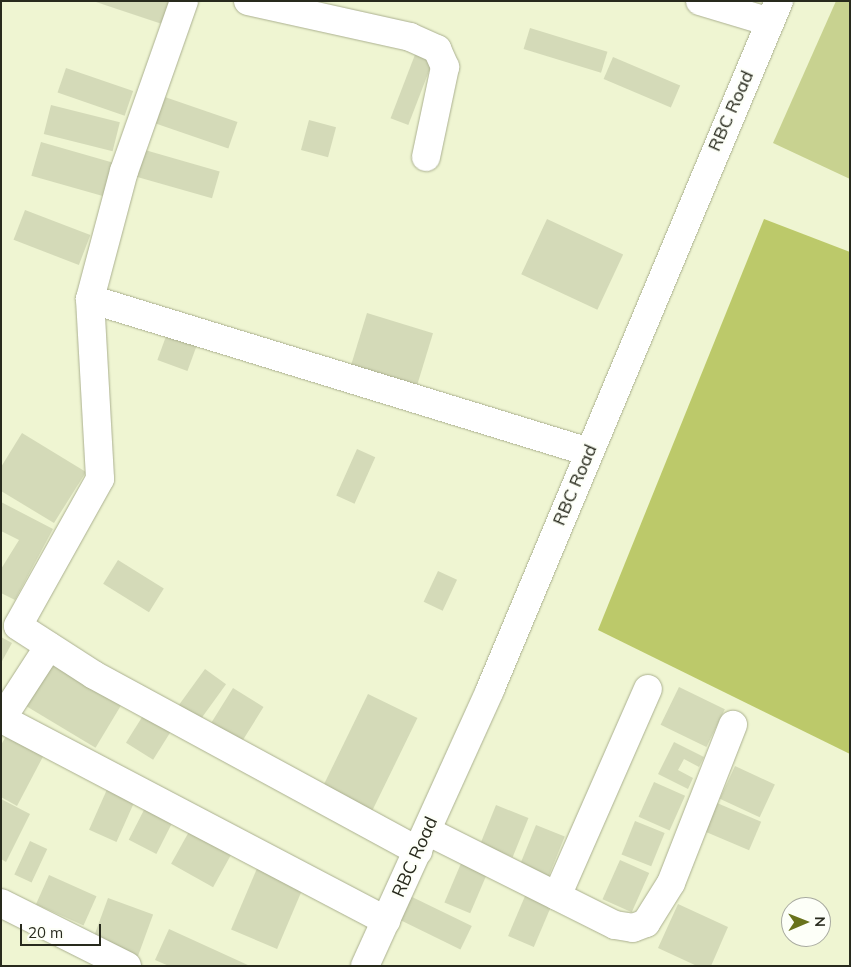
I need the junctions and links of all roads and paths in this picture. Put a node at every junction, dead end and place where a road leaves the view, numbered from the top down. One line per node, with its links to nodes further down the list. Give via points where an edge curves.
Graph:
1 (184, 1): 6 (street, via 124,171)
2 (248, 1): 5 (street, via 410,37 437,49 446,67)
3 (700, 1): 4 (street)
4 (775, 12): 7 (street, RBC Road)
5 (426, 156)
6 (90, 300): 7 (street); 8 (street, via 100,479)
7 (589, 452): 13 (street, RBC Road)
8 (10, 621): 9 (street)
9 (49, 646): 11 (street); 13 (street, via 102,680)
10 (648, 689): 14 (street)
11 (2, 719): 16 (street)
12 (733, 725): 14 (street, via 670,883 646,923 633,928 615,925)
13 (422, 841): 14 (street); 16 (street, RBC Road)
14 (557, 896)
15 (1, 903): 17 (street)
16 (386, 921): 18 (street, RBC Road)
17 (127, 966)
18 (365, 966)

